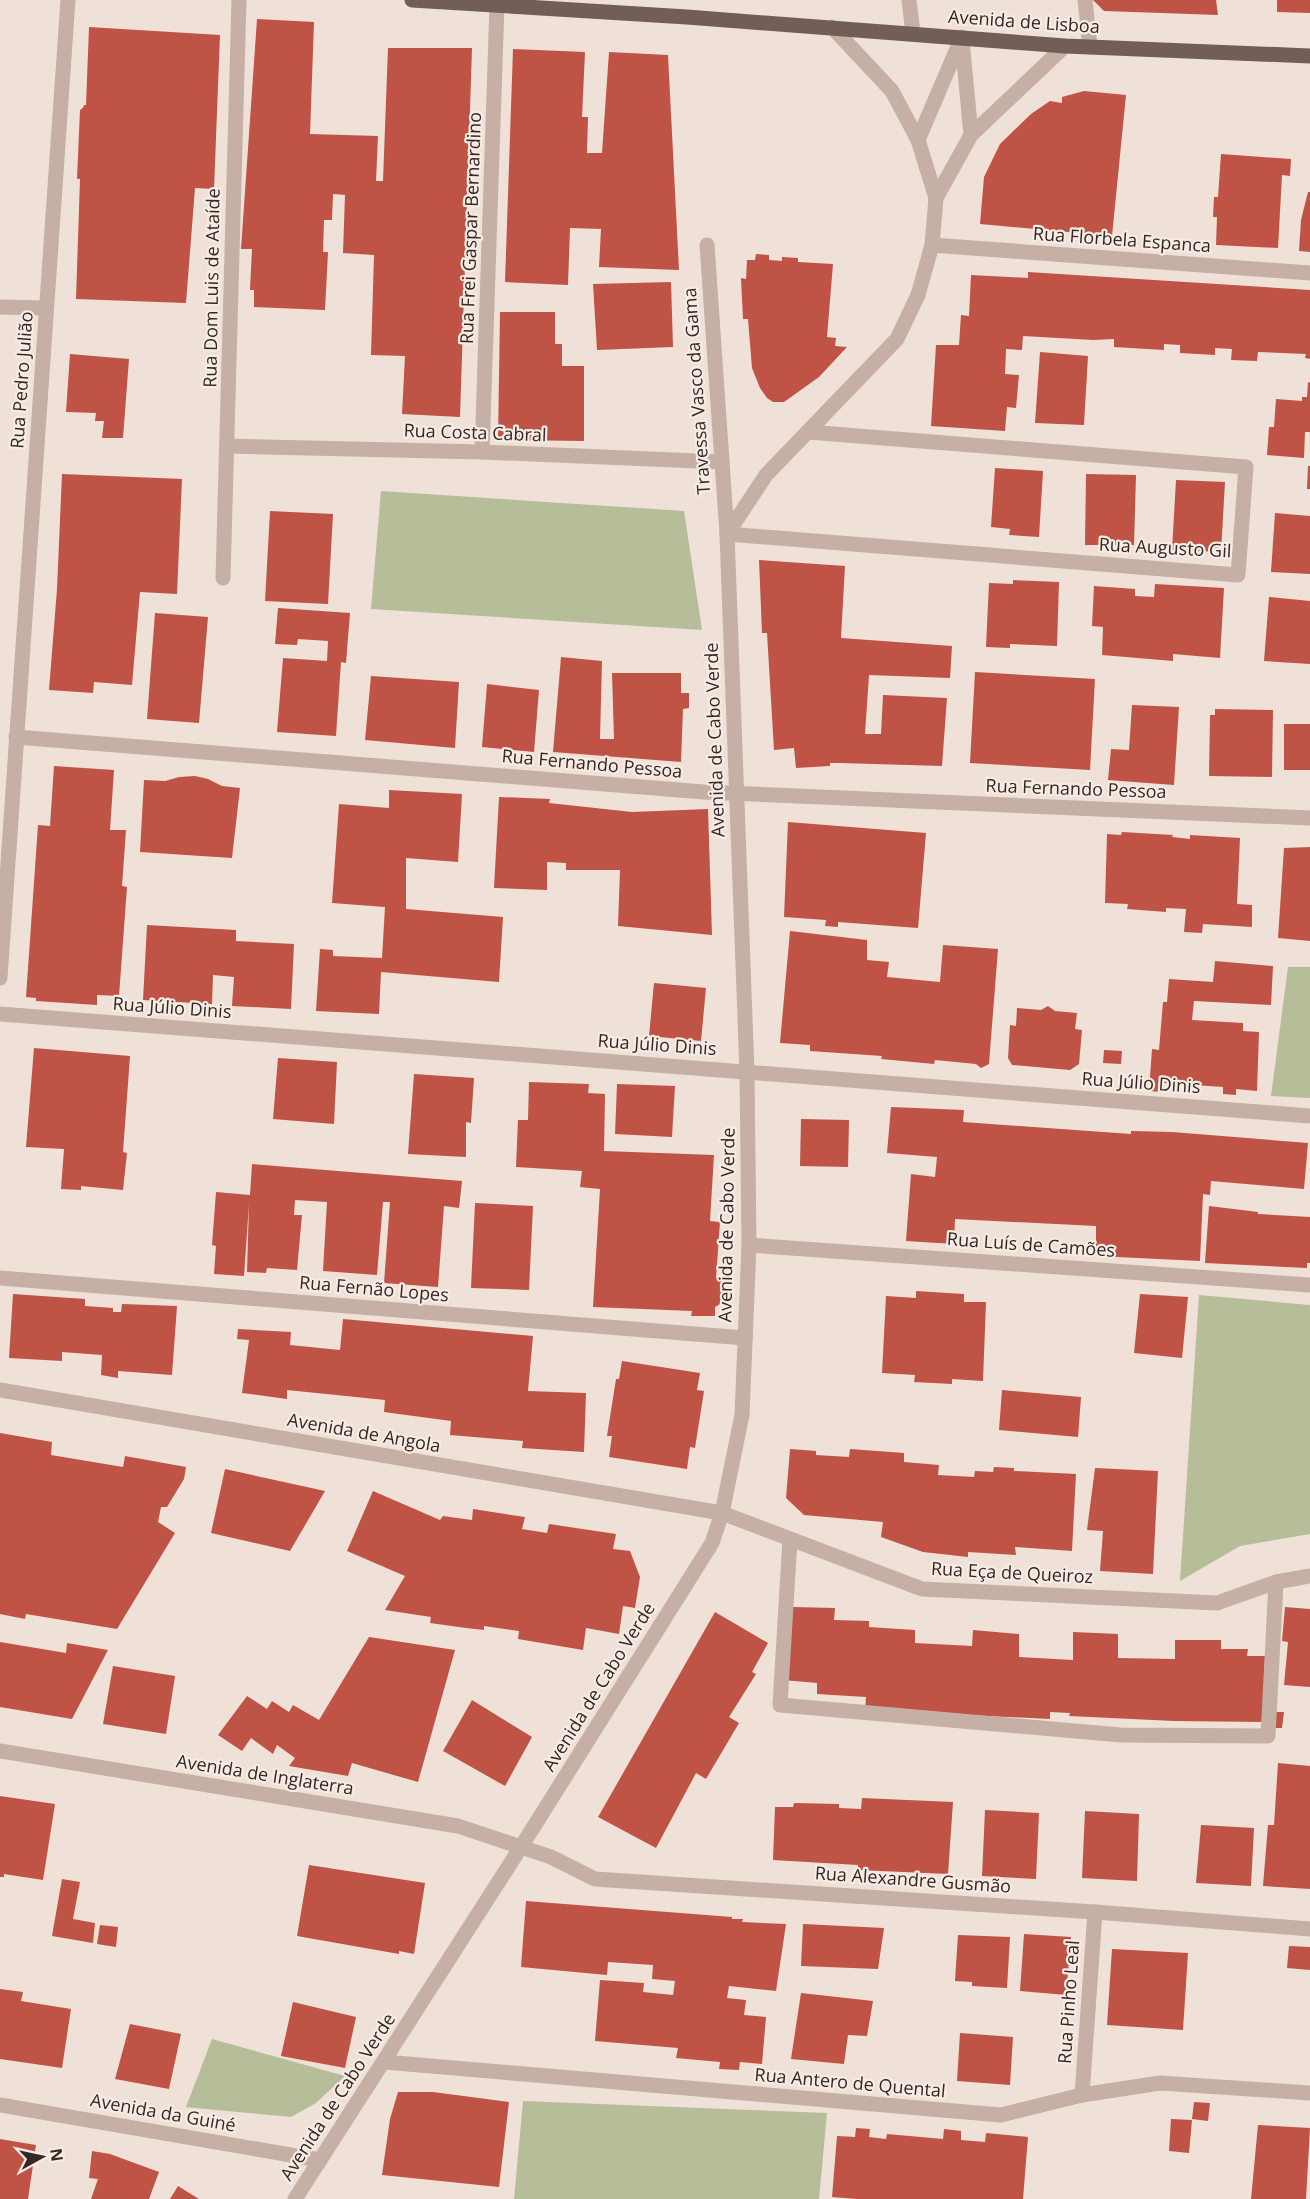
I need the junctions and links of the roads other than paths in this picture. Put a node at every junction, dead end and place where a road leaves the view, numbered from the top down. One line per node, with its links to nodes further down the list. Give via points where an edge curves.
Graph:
1 (68, 0): 23 (street, Rua Pedro Julião)
2 (238, 0): 25 (street, Rua Dom Luis de Ataíde)
3 (412, 0): 7 (main road, Avenida de Lisboa)
4 (623, 0): 9 (main road)
5 (909, 0): 11 (street)
6 (1085, 0): 14 (street)
7 (440, 1): 8 (main road, Avenida de Lisboa)
8 (497, 5): 9 (main road, Avenida de Lisboa); 26 (street, Rua Frei Gaspar Bernardino)
9 (640, 13): 10 (main road, Avenida de Lisboa)
10 (832, 27): 11 (main road, Avenida de Lisboa); 17 (street, via 892,92)
11 (912, 33): 12 (main road, Avenida de Lisboa)
12 (962, 37): 13 (main road, Avenida de Lisboa); 16 (street); 17 (street)
13 (1065, 46): 14 (main road, Avenida de Lisboa); 16 (street)
14 (1090, 46): 15 (main road, Avenida de Lisboa)
15 (1310, 56)
16 (971, 135): 18 (street)
17 (918, 140): 18 (street)
18 (936, 198): 20 (street)
19 (707, 245): 27 (street, Travessa Vasco da Gama)
20 (932, 245): 21 (street, Rua Florbela Espanca); 24 (street, via 918,295 897,339)
21 (1310, 273)
22 (0, 307): 23 (street)
23 (46, 308): 30 (street, Rua Pedro Julião)
24 (808, 432): 28 (street, via 766,475); 28 (street, Rua Augusto Gil, via 1246,467 1238,575)
25 (227, 446): 26 (street, Rua Costa Cabral); 29 (street, Rua Dom Luis de Ataíde)
26 (482, 452): 27 (street, Rua Costa Cabral)
27 (722, 462): 28 (street, Travessa Vasco da Gama)
28 (727, 534): 31 (street, Avenida de Cabo Verde)
29 (223, 578)
30 (16, 737): 31 (street, Rua Fernando Pessoa); 33 (street, Rua Pedro Julião)
31 (736, 794): 32 (street, Rua Fernando Pessoa); 35 (street, Avenida de Cabo Verde)
32 (1310, 818)
33 (0, 978)
34 (0, 1014): 35 (street, Rua Júlio Dinis)
35 (747, 1072): 36 (street, Rua Júlio Dinis); 37 (street, Avenida de Cabo Verde)
36 (1310, 1116)
37 (749, 1245): 39 (street, Rua Luís de Camões); 40 (street, Avenida de Cabo Verde)
38 (0, 1278): 40 (street, Rua Fernão Lopes)
39 (1310, 1285)
40 (745, 1338): 42 (street, Avenida de Cabo Verde, via 742,1415)
41 (0, 1390): 42 (street, Avenida de Angola)
42 (722, 1513): 43 (street, Rua Eça de Queiroz); 47 (street, Avenida de Cabo Verde, via 712,1543)
43 (790, 1539): 45 (street, Rua Eça de Queiroz, via 921,1588 1217,1603); 45 (street, via 780,1705 1121,1735 1269,1736)
44 (1310, 1576): 45 (street, Rua Eça de Queiroz)
45 (1276, 1582)
46 (0, 1751): 47 (street, Avenida de Inglaterra, via 458,1826)
47 (521, 1847): 48 (street, Rua Alexandre Gusmão, via 595,1879); 50 (street, Avenida de Cabo Verde)
48 (1095, 1912): 49 (street, Rua Alexandre Gusmão); 52 (street, Rua Pinho Leal)
49 (1310, 1929)
50 (384, 2062): 52 (street, Rua Antero de Quental, via 1001,2115); 54 (street, Avenida de Cabo Verde)
51 (1310, 2093): 52 (street, Rua Antero de Quental, via 1160,2083)
52 (1082, 2095)
53 (0, 2106): 54 (street, Avenida da Guiné)
54 (320, 2160): 55 (street, Avenida de Cabo Verde)
55 (295, 2199)

